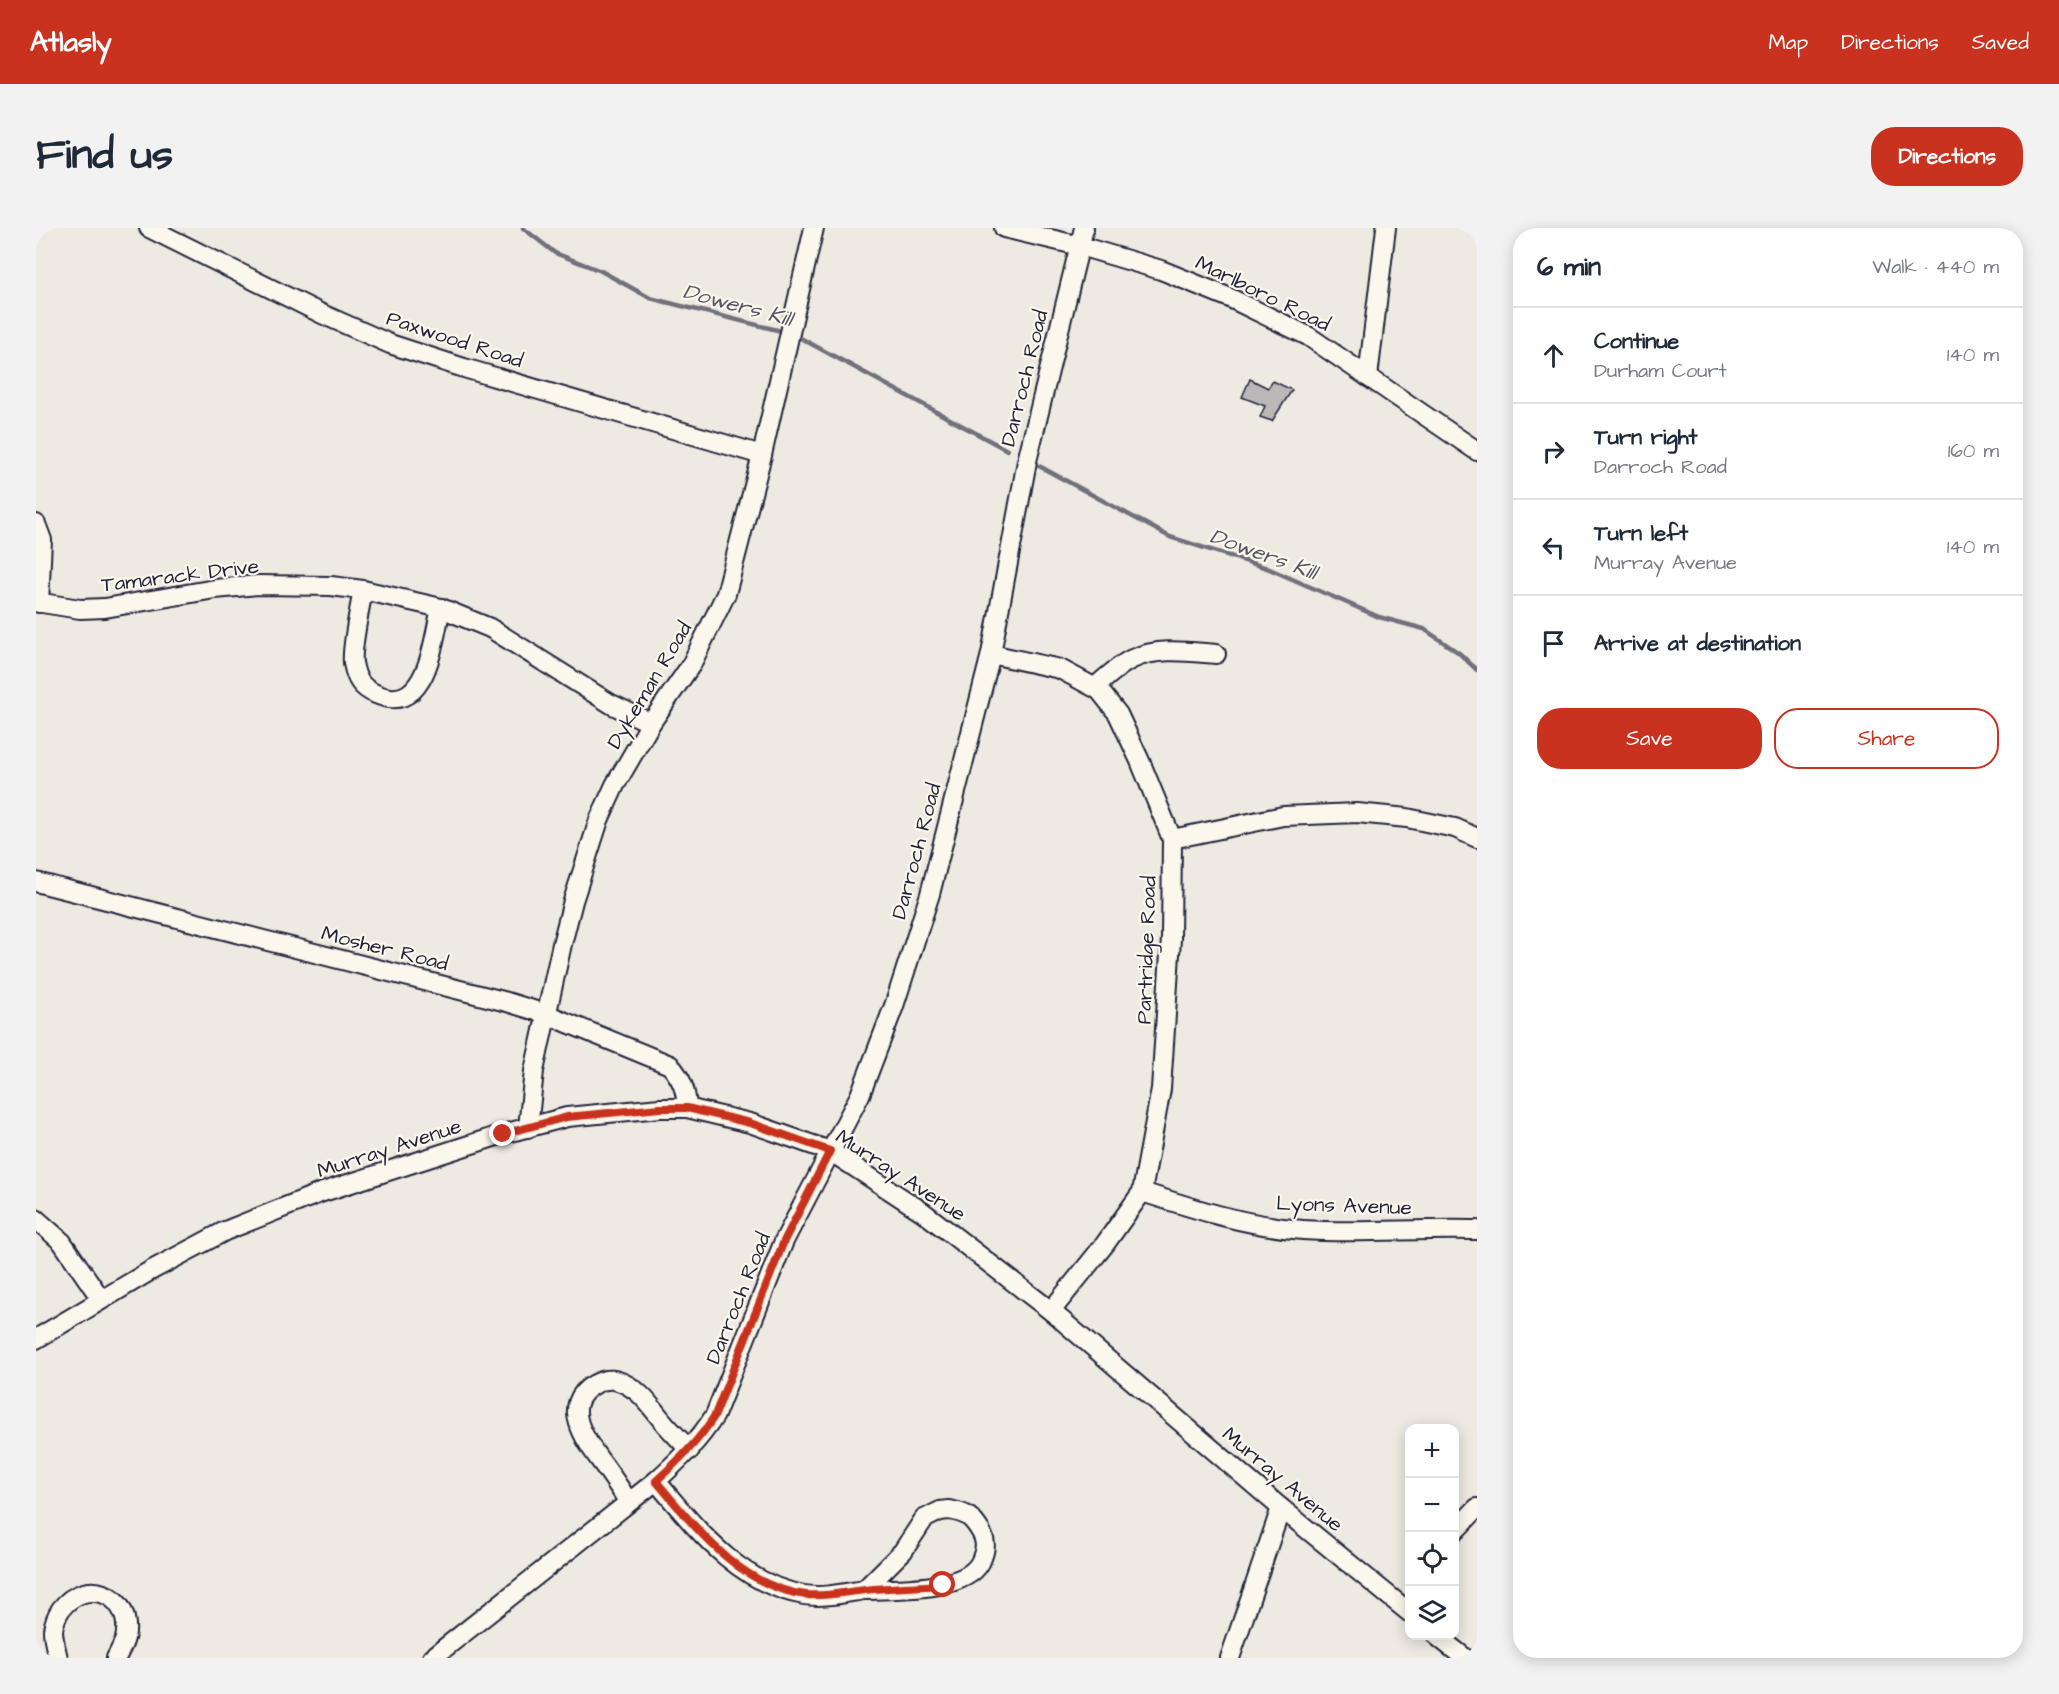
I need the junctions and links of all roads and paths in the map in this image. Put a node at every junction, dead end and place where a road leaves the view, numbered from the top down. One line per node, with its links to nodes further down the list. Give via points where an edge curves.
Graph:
1 (149, 228): 8 (street, Paxwood Road, via 390,344)
2 (814, 228): 8 (street, Dykeman Road)
3 (1004, 228): 5 (street, Marlboro Road)
4 (1386, 228): 6 (street)
5 (1082, 237): 6 (street, Marlboro Road, via 1230,298 1308,336); 13 (street, Darroch Road, via 1027,461)
6 (1368, 377): 7 (street, Marlboro Road)
7 (1477, 451)
8 (762, 455): 16 (street, Dykeman Road, via 726,594 691,666)
9 (36, 524): 11 (street, Tamarack Drive, via 42,540)
10 (363, 590): 11 (street, Tamarack Drive, via 258,585 105,608 81,609); 12 (street, Tamarack Drive); 12 (street, via 353,663 360,685 384,698 402,698 419,684)
11 (37, 602)
12 (441, 608): 16 (street, Tamarack Drive, via 490,627 611,704)
13 (991, 654): 15 (street, Partridge Road, via 1060,669); 23 (street, Darroch Road, via 930,894 894,1006 860,1095)
14 (1216, 654): 15 (street, via 1149,653 1130,659)
15 (1095, 687): 18 (street, Partridge Road, via 1118,714)
16 (651, 723): 20 (street, Dykeman Road, via 599,820 573,901)
17 (1477, 838): 18 (street, via 1455,828 1407,818 1357,813 1284,816)
18 (1172, 839): 24 (street, Partridge Road, via 1171,939 1161,1089)
19 (36, 882): 20 (street, Mosher Road)
20 (546, 1014): 21 (street, Mosher Road, via 670,1065 686,1089); 22 (street, Dykeman Road)
21 (687, 1108): 22 (street, Murray Avenue, via 567,1117); 23 (street, Murray Avenue, via 750,1123)
22 (528, 1128): 27 (street, Murray Avenue, via 320,1193 225,1231)
23 (830, 1151): 28 (street, Murray Avenue, via 923,1212); 30 (street, Darroch Road, via 784,1241 715,1415)
24 (1142, 1192): 26 (street, Lyons Avenue, via 1227,1218 1301,1230); 28 (street, Partridge Road)
25 (36, 1220): 27 (street, via 62,1242)
26 (1477, 1230)
27 (102, 1299): 29 (street, Murray Avenue)
28 (1050, 1311): 33 (street, Murray Avenue)
29 (36, 1339)
30 (690, 1450): 31 (street, Darroch Road); 32 (street, via 631,1387 612,1379 591,1386 582,1394 579,1404 581,1432)
31 (656, 1481): 32 (street, Darroch Road); 36 (street, via 703,1536 751,1575 805,1595)
32 (628, 1501): 41 (street, Darroch Road)
33 (1281, 1508): 37 (street, Murray Avenue); 42 (street)
34 (1477, 1508): 35 (street)
35 (1459, 1528)
36 (864, 1590): 36 (street, via 943,1585 965,1578 981,1563 985,1549 977,1522 949,1510 924,1519 903,1551)
37 (1404, 1608)
38 (1443, 1640): 43 (street)
39 (58, 1658): 40 (street, via 53,1629 57,1615 67,1601 90,1590 114,1600 125,1618 127,1633)
40 (116, 1658)
41 (432, 1658)
42 (1230, 1658)
43 (1465, 1658)

